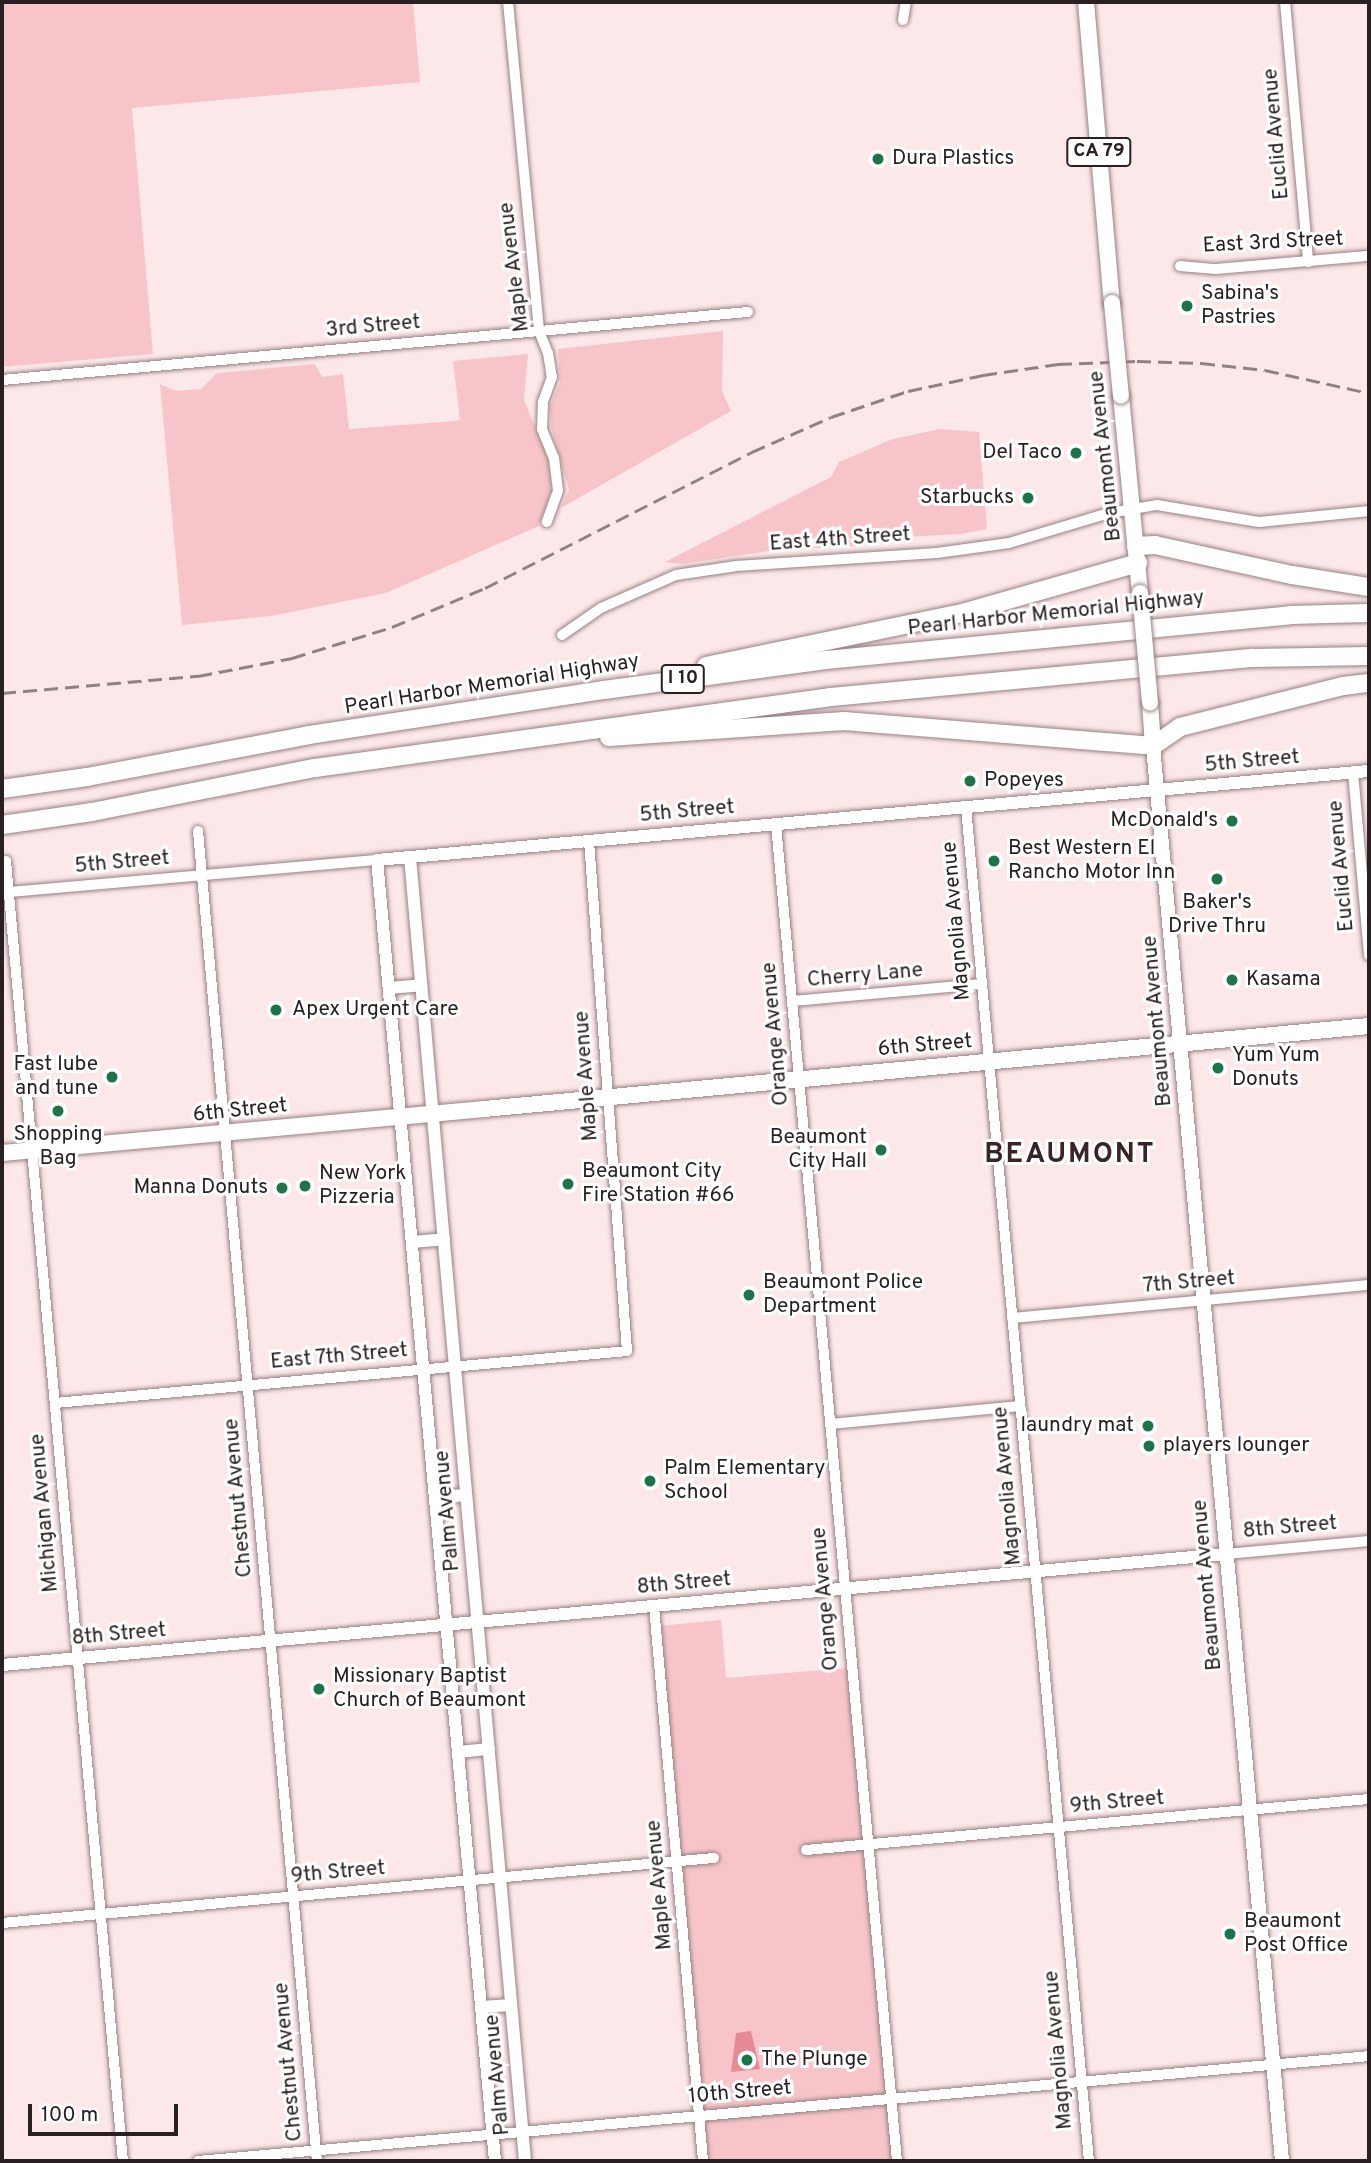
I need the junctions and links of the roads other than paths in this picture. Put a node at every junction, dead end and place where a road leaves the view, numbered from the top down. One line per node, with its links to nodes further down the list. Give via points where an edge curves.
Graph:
1 (508, 2): 10 (street, Maple Avenue)
2 (906, 2): 5 (street)
3 (1086, 2): 12 (main road, Beaumont Avenue / CA 79, bridge)
4 (1285, 2): 7 (street, Euclid Avenue)
5 (904, 20)
6 (1369, 256): 7 (street, East 3rd Street)
7 (1308, 262): 8 (street, East 3rd Street, via 1216,269)
8 (1180, 266)
9 (748, 312): 10 (street, 3rd Street)
10 (539, 331): 11 (street, 3rd Street); 14 (street, Maple Avenue, via 552,377 543,402 542,429 558,479)
11 (2, 380)
12 (1132, 509): 13 (street, East 4th Street, via 1157,505 1259,522); 15 (main road, Beaumont Avenue / CA 79); 18 (street, East 4th Street, via 1009,543 676,575 601,608)
13 (1369, 511)
14 (547, 522)
15 (1137, 554): 16 (highway, via 1155,545); 21 (highway, via 966,612); 23 (main road, Beaumont Avenue / CA 79, bridge)
16 (1369, 587)
17 (1369, 613): 21 (highway, Pearl Harbor Memorial Highway / I 10, via 1268,617 854,657)
18 (562, 635)
19 (1369, 656): 22 (highway, I 10, via 1253,659 831,697)
20 (1369, 683): 23 (highway, via 1180,727)
21 (604, 690): 26 (highway, Pearl Harbor Memorial Highway / I 10)
22 (564, 736): 23 (highway, via 622,738 844,722); 30 (highway, I 10, via 315,768)
23 (1153, 746): 27 (main road, Beaumont Avenue)
24 (1369, 771): 25 (street, 5th Street)
25 (1353, 772): 27 (street, 5th Street); 38 (street, Euclid Avenue)
26 (2, 789)
27 (1158, 790): 28 (street, 5th Street); 44 (main road, Beaumont Avenue)
28 (966, 807): 29 (street, 5th Street); 39 (street, Magnolia Avenue)
29 (776, 824): 32 (street, 5th Street); 42 (street, Orange Avenue)
30 (2, 825)
31 (198, 831): 36 (street, Chestnut Avenue)
32 (589, 841): 33 (street, 5th Street); 47 (street, Maple Avenue)
33 (410, 856): 34 (street, 5th Street); 40 (street, Palm Avenue)
34 (377, 859): 36 (street, 5th Street); 41 (street, Palm Avenue)
35 (6, 861): 37 (street, Michigan Avenue)
36 (202, 875): 37 (street, 5th Street); 50 (street, Chestnut Avenue)
37 (9, 892): 51 (street, Michigan Avenue)
38 (1369, 955)
39 (982, 984): 42 (street, Cherry Lane); 45 (street, Magnolia Avenue)
40 (421, 985): 41 (street); 48 (street, Palm Avenue)
41 (389, 988): 49 (street, Palm Avenue)
42 (792, 1001): 46 (street, Orange Avenue)
43 (1369, 1026): 44 (main road, 6th Street)
44 (1181, 1042): 45 (main road, 6th Street); 56 (main road, Beaumont Avenue)
45 (989, 1061): 46 (main road, 6th Street); 57 (street, Magnolia Avenue)
46 (799, 1079): 47 (main road, 6th Street); 64 (street, Orange Avenue)
47 (608, 1097): 48 (main road, 6th Street); 58 (street, Maple Avenue)
48 (434, 1114): 49 (main road, 6th Street); 53 (street, Palm Avenue)
49 (401, 1117): 50 (main road, 6th Street); 54 (street, Palm Avenue)
50 (225, 1133): 51 (main road, 6th Street); 61 (street, Chestnut Avenue)
51 (32, 1150): 52 (main road, 6th Street); 62 (street, Michigan Avenue)
52 (2, 1153)
53 (444, 1239): 54 (street); 59 (street, Palm Avenue)
54 (412, 1242): 60 (street, Palm Avenue)
55 (1369, 1285): 56 (street, 7th Street)
56 (1204, 1300): 57 (street, 7th Street); 68 (main road, Beaumont Avenue)
57 (1012, 1318): 63 (street, Magnolia Avenue)
58 (627, 1350): 59 (street, East 7th Street)
59 (455, 1366): 60 (street, East 7th Street); 65 (street, Palm Avenue)
60 (424, 1369): 61 (street, East 7th Street); 66 (street, Palm Avenue)
61 (248, 1385): 62 (street, East 7th Street); 74 (street, Chestnut Avenue)
62 (55, 1403): 75 (street, Michigan Avenue)
63 (1020, 1406): 64 (street); 69 (street, Magnolia Avenue)
64 (831, 1424): 70 (street, Orange Avenue)
65 (466, 1495): 66 (street); 72 (street, Palm Avenue)
66 (436, 1497): 73 (street, Palm Avenue)
67 (1369, 1541): 68 (street, 8th Street)
68 (1226, 1554): 69 (street, 8th Street); 80 (main road, Beaumont Avenue)
69 (1035, 1571): 70 (street, 8th Street); 81 (street, Magnolia Avenue)
70 (844, 1588): 71 (street, 8th Street); 82 (street, Orange Avenue)
71 (654, 1606): 72 (street, 8th Street); 85 (street, Maple Avenue)
72 (478, 1622): 73 (street, 8th Street); 77 (street, Palm Avenue)
73 (448, 1625): 74 (street, 8th Street); 78 (street, Palm Avenue)
74 (271, 1641): 75 (street, 8th Street); 88 (street, Chestnut Avenue)
75 (78, 1658): 76 (street, 8th Street); 89 (street, Michigan Avenue)
76 (2, 1665)
77 (489, 1749): 78 (street); 86 (street, Palm Avenue)
78 (460, 1752): 87 (street, Palm Avenue)
79 (1369, 1799): 80 (street, 9th Street)
80 (1250, 1810): 81 (street, 9th Street); 94 (main road, Beaumont Avenue)
81 (1058, 1827): 82 (street, 9th Street); 95 (street, Magnolia Avenue)
82 (868, 1844): 83 (street, 9th Street); 96 (street, Orange Avenue)
83 (806, 1850)
84 (714, 1858): 85 (street, 9th Street)
85 (677, 1862): 86 (street, 9th Street); 97 (street, Maple Avenue)
86 (500, 1877): 87 (street, 9th Street); 91 (street, Palm Avenue)
87 (472, 1879): 88 (street, 9th Street); 92 (street, Palm Avenue)
88 (294, 1896): 89 (street, 9th Street); 100 (street, Chestnut Avenue)
89 (101, 1913): 90 (street, 9th Street); 101 (street, Michigan Avenue)
90 (2, 1923)
91 (511, 2005): 92 (street); 98 (street, Palm Avenue)
92 (482, 2007): 99 (street, Palm Avenue)
93 (1369, 2056): 94 (street, 10th Street)
94 (1273, 2064): 95 (street, 10th Street); 108 (main road, Beaumont Avenue)
95 (1081, 2082): 96 (street, 10th Street); 107 (street, Magnolia Avenue)
96 (891, 2099): 97 (street, 10th Street); 106 (street, Orange Avenue)
97 (699, 2116): 98 (street, 10th Street); 105 (street, Maple Avenue)
98 (523, 2132): 99 (street, 10th Street); 104 (street, Palm Avenue)
99 (492, 2135): 100 (street, 10th Street); 103 (street, Palm Avenue)
100 (317, 2156): 102 (street, 10th Street)
101 (123, 2161)
102 (198, 2161)
103 (495, 2161)
104 (525, 2161)
105 (703, 2161)
106 (897, 2161)
107 (1089, 2161)
108 (1282, 2161)

